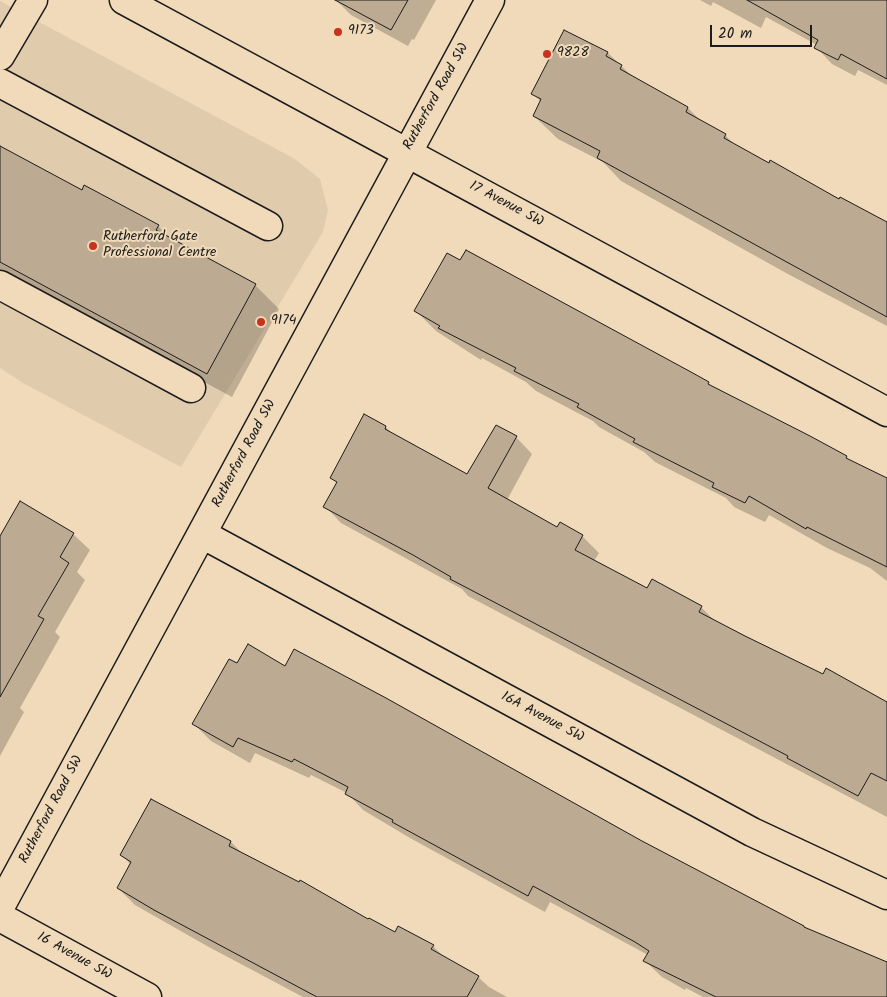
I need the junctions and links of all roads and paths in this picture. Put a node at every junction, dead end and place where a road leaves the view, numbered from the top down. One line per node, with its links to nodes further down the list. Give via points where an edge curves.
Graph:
1 (33, 0): 4 (street)
2 (124, 0): 6 (street, 17 Avenue SW)
3 (490, 0): 6 (street, Rutherford Road SW)
4 (3, 46)
5 (0, 83): 7 (street)
6 (407, 152): 10 (street, 17 Avenue SW); 11 (street, Rutherford Road SW)
7 (268, 226)
8 (0, 285): 9 (street)
9 (191, 388)
10 (887, 412)
11 (202, 534): 12 (street, 16A Avenue SW, via 752,832); 13 (street, Rutherford Road SW)
12 (887, 894)
13 (0, 907)
14 (0, 917): 15 (street, 16 Avenue SW)
15 (147, 997)

